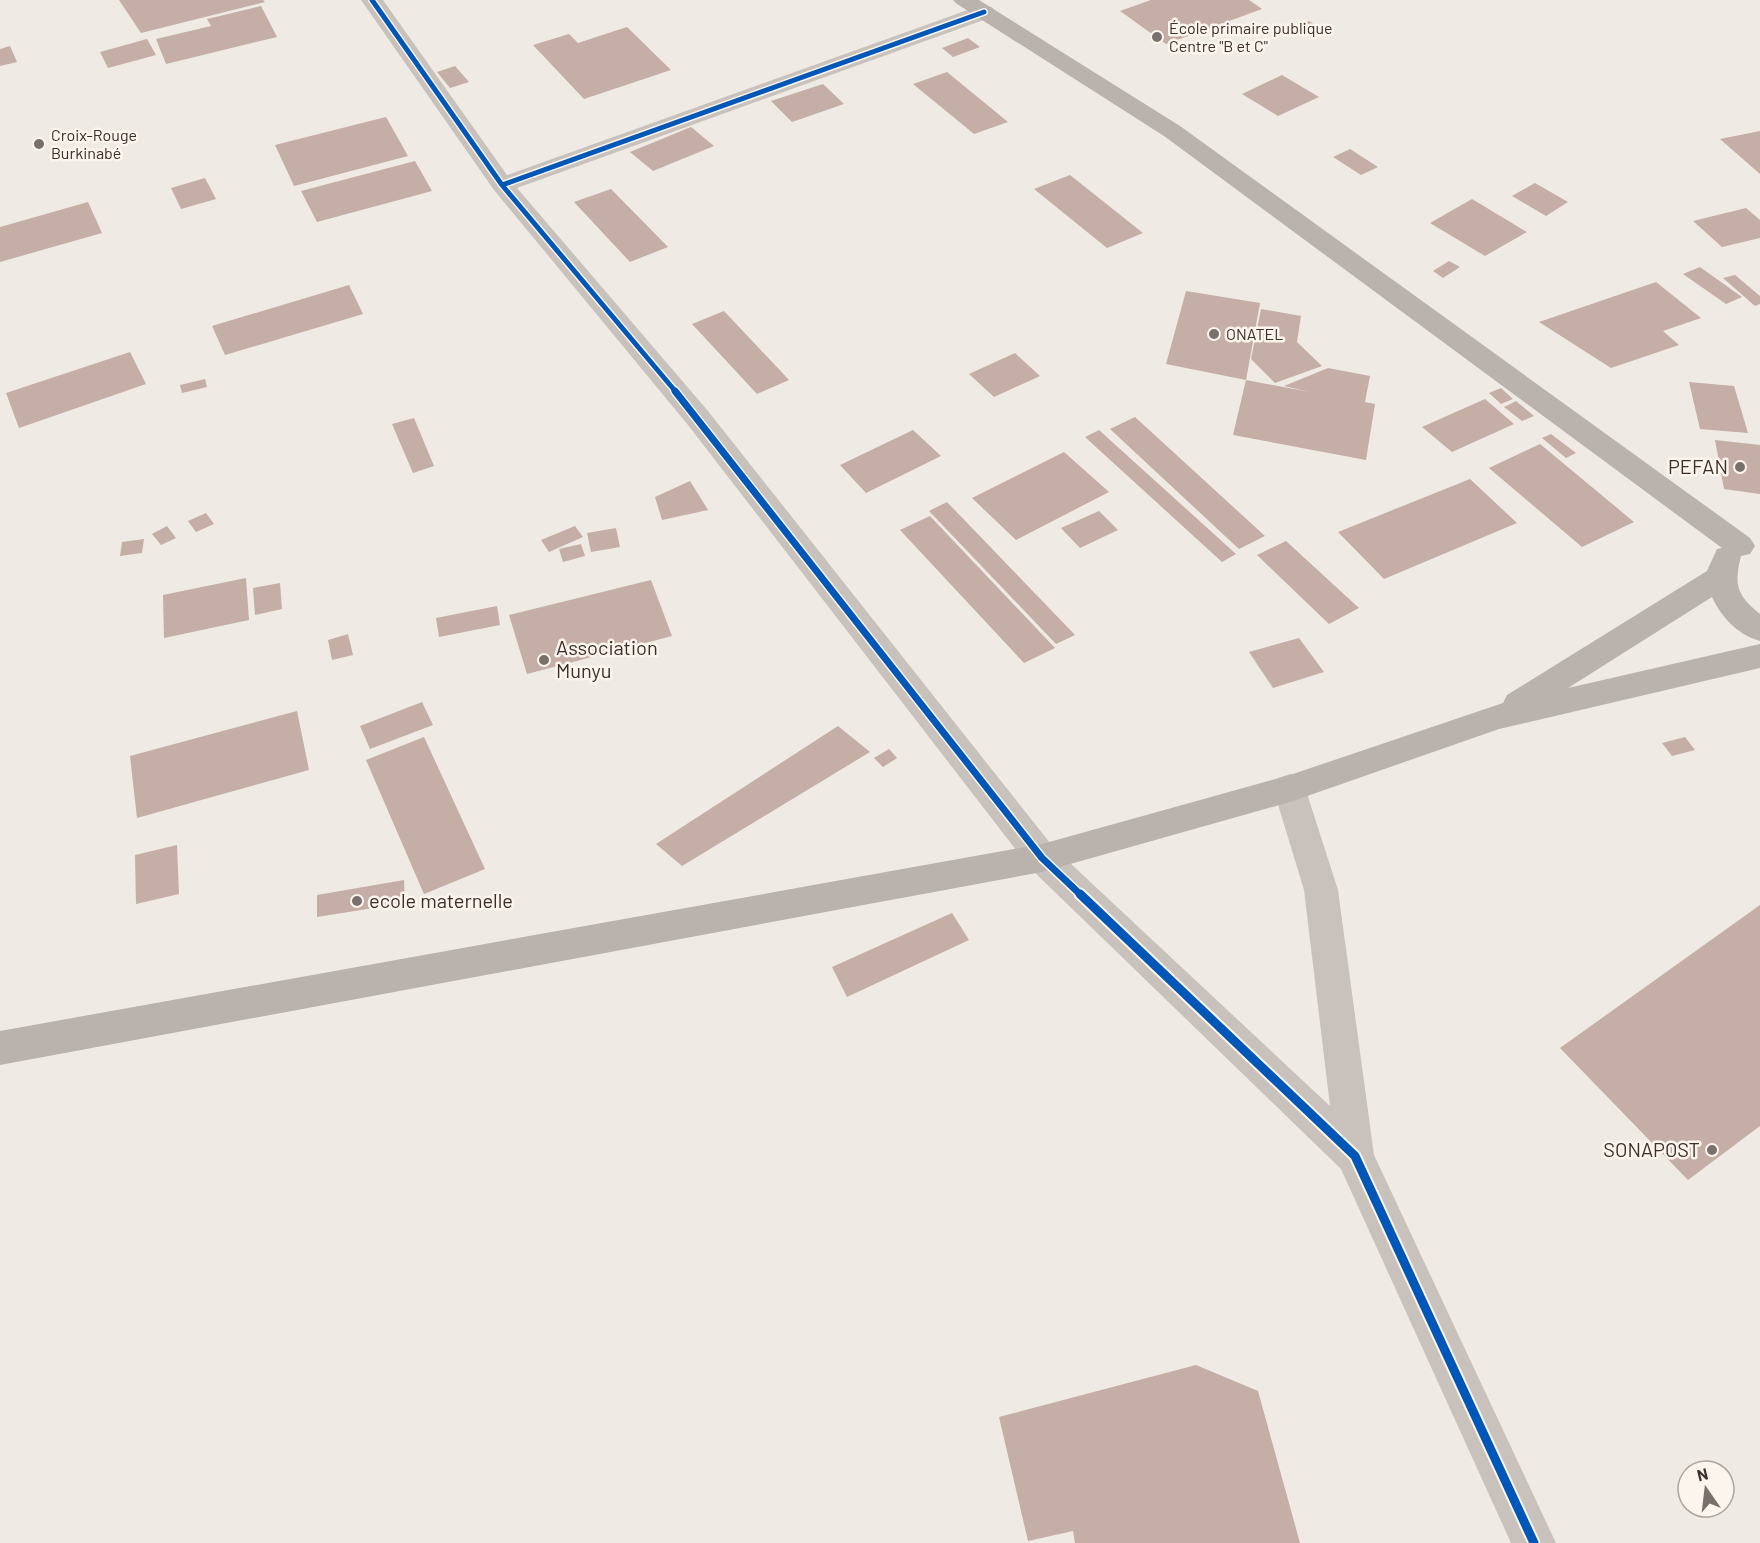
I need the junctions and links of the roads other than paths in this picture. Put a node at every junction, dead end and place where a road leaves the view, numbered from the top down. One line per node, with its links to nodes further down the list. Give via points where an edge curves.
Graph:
1 (372, 0): 3 (street)
2 (974, 6): 3 (street); 4 (main road, via 1172,131)
3 (502, 185): 10 (street, via 698,418)
4 (1750, 543): 5 (main road, via 1725,559)
5 (1720, 577): 6 (main road, via 1724,593 1736,611); 8 (main road)
6 (1760, 630)
7 (1760, 656): 8 (main road)
8 (1497, 717): 9 (main road)
9 (1290, 788): 10 (main road); 12 (street, via 1321,890)
10 (1042, 858): 11 (main road); 12 (street)
11 (0, 1048)
12 (1355, 1155): 13 (street)
13 (1534, 1543)

